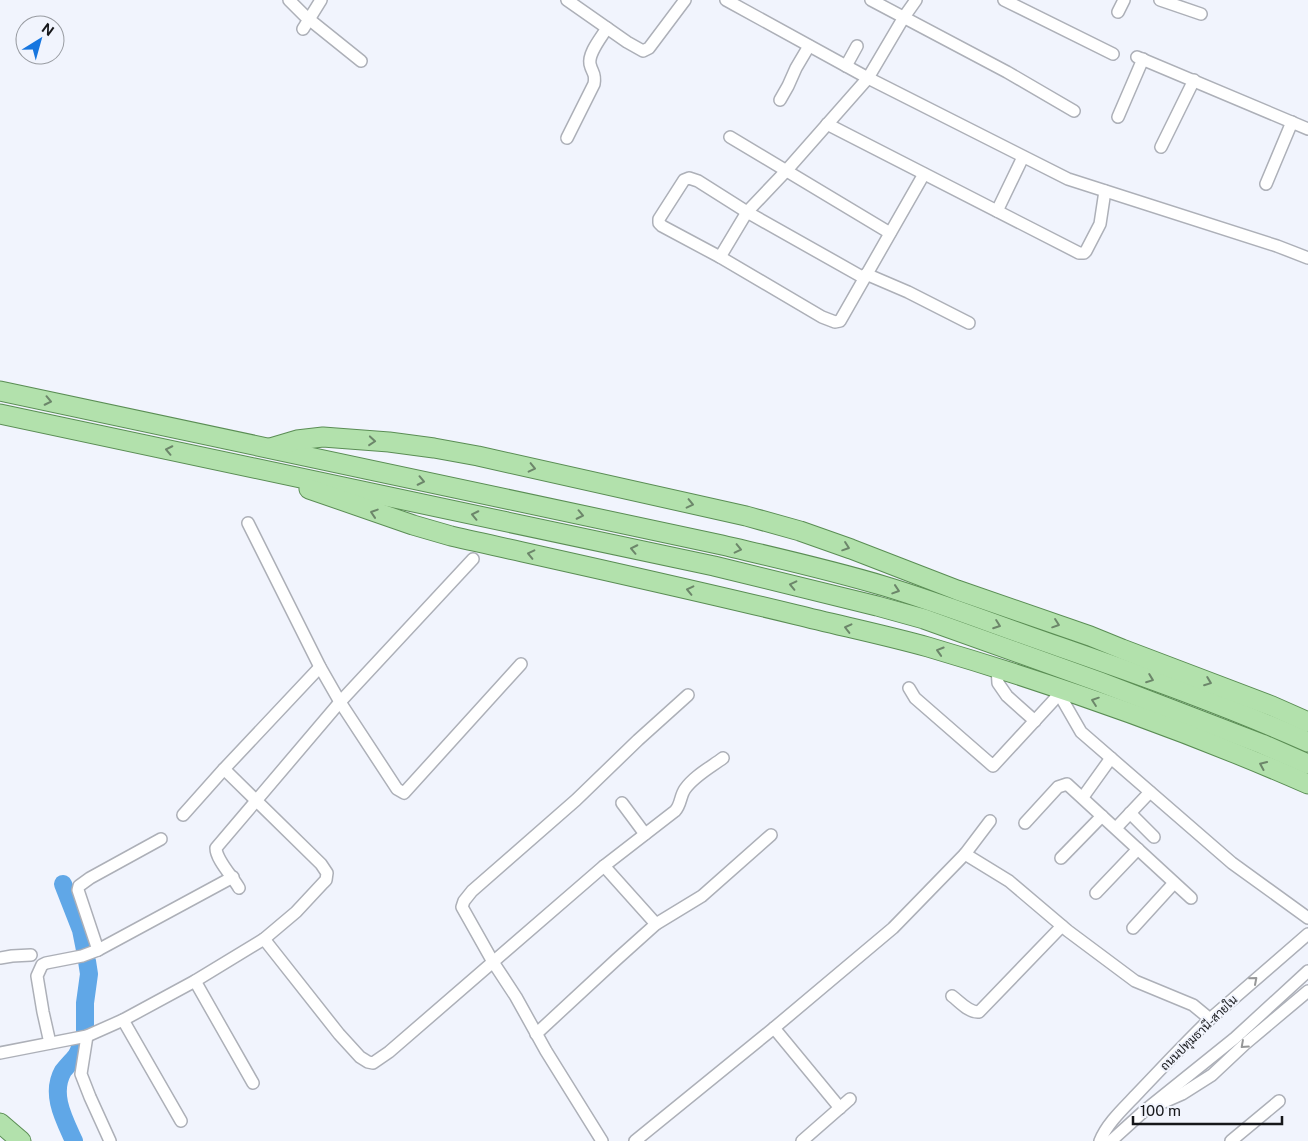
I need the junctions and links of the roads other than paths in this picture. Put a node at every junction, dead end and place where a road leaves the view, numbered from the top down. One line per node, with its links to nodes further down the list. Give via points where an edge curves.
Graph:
1 (289, 0): 14 (street)
2 (321, 0): 14 (street)
3 (568, 0): 15 (street)
4 (685, 0): 15 (street, via 643,51)
5 (726, 0): 16 (street)
6 (871, 0): 13 (street)
7 (916, 0): 13 (street)
8 (1004, 0): 18 (street)
9 (1124, 0): 11 (street)
10 (1160, 0): 12 (street)
11 (1118, 12)
12 (1201, 14)
13 (904, 17): 21 (street); 24 (street)
14 (306, 24): 19 (street)
15 (607, 28): 30 (street, via 591,54 594,84)
16 (809, 46): 20 (street); 23 (street)
17 (857, 46): 20 (street)
18 (1113, 54)
19 (361, 61)
20 (846, 66): 21 (street)
21 (868, 78): 27 (street); 32 (street)
22 (1194, 80): 25 (street, via 1140,58); 26 (street); 31 (street)
23 (780, 100)
24 (1074, 111)
25 (1118, 117)
26 (1292, 122): 28 (street); 35 (street)
27 (827, 124): 33 (street); 34 (street)
28 (1308, 129)
29 (730, 137): 33 (street)
30 (567, 138)
31 (1161, 147)
32 (1023, 157): 36 (street, via 1068,179); 37 (street)
33 (786, 172): 38 (street); 39 (street)
34 (924, 174): 37 (street); 39 (street)
35 (1266, 184)
36 (1105, 191): 37 (street, via 1100,224 1084,253); 41 (street)
37 (997, 211)
38 (747, 212): 40 (street); 40 (street, via 689,178 684,180 659,219 662,226); 42 (street)
39 (890, 234): 42 (street)
40 (720, 257): 42 (street, via 835,322 840,321)
41 (1308, 258)
42 (865, 276): 43 (street, via 908,292)
43 (969, 323)
44 (0, 391): 46 (main road, one-way to 46)
45 (0, 414): 47 (main road, one-way to 45, via 263,470)
46 (268, 449): 50 (main road, one-way to 50, via 297,440 323,437 389,442 478,456 746,516 800,531); 51 (main road, one-way to 51, via 722,545 831,572 884,586)
47 (320, 488): 54 (main road, one-way to 47, via 912,643 413,526); 55 (main road, one-way to 47, via 924,619 877,606 714,566)
48 (248, 523): 53 (street)
49 (474, 559): 59 (street)
50 (1090, 636): 51 (main road); 62 (main road, one-way to 62)
51 (1058, 646): 63 (main road, one-way to 63)
52 (521, 664): 59 (street, via 404,793)
53 (320, 668): 59 (street); 67 (street)
54 (997, 668): 57 (main road); 61 (street, via 998,684)
55 (1100, 682): 60 (main road); 66 (main road)
56 (909, 688): 61 (street, via 915,698 994,766)
57 (1062, 689): 60 (main road, one-way to 57); 61 (street); 65 (street, via 1062,699 1082,732)
58 (688, 695): 101 (street, via 466,897 462,907)
59 (340, 702): 71 (street)
60 (1140, 717): 68 (main road, one-way to 60)
61 (1035, 721)
62 (1308, 722)
63 (1308, 742)
64 (723, 758): 79 (street, via 688,784 679,807)
65 (1111, 758): 69 (street); 70 (street)
66 (1308, 764)
67 (224, 769): 71 (street); 74 (street)
68 (1308, 784)
69 (1150, 792): 73 (street); 92 (street, via 1232,864)
70 (1083, 797): 75 (street); 77 (street, via 1067,784 1058,787)
71 (257, 801): 87 (street, via 216,848); 97 (street, via 327,873 324,883 296,912)
72 (622, 803): 79 (street)
73 (1130, 814): 78 (street); 81 (street)
74 (183, 815)
75 (1102, 816): 78 (street); 85 (street)
76 (990, 822): 84 (street)
77 (1025, 823)
78 (1116, 828): 83 (street)
79 (645, 834): 86 (street)
80 (771, 835): 93 (street, via 702,896)
81 (1154, 837)
82 (161, 839): 98 (street, via 79,886)
83 (1138, 849): 88 (street); 90 (street)
84 (965, 854): 94 (street, via 1009,881); 108 (street, via 892,928)
85 (1061, 858)
86 (604, 866): 93 (street); 101 (street)
87 (233, 877): 89 (street); 98 (street)
88 (1174, 883): 91 (street); 95 (street)
89 (239, 888)
90 (1096, 893)
91 (1191, 898)
92 (1308, 918)
93 (656, 924): 109 (street)
94 (1062, 926): 105 (street, via 979,1012 975,1013); 106 (street, via 1136,981 1193,1005)
95 (1133, 928)
96 (1308, 934): 106 (street, ถนนปทุมธานี-สายใน, one-way to 96)
97 (264, 938): 101 (street, via 339,1034 360,1058 368,1062 389,1052); 103 (street)
98 (98, 950): 111 (street, via 46,963 40,968 37,976)
99 (31, 956): 100 (street)
100 (0, 958)
101 (493, 962): 109 (street)
102 (1308, 971): 117 (street, ถนนปทุมธานี-สายใน, via 1235,1038)
103 (195, 981): 107 (street); 113 (street)
104 (1308, 990): 117 (street, one-way to 117, via 1212,1075 1182,1094)
105 (952, 996)
106 (1210, 1018): 125 (street, ถนนปทุมธานี-สายใน, via 1104,1131)
107 (123, 1020): 110 (street); 118 (street)
108 (774, 1028): 116 (street); 124 (street)
109 (536, 1034): 123 (street)
110 (87, 1036): 111 (street); 122 (street, via 81,1074)
111 (50, 1043): 112 (street)
112 (0, 1052)
113 (253, 1082)
114 (850, 1099): 116 (street)
115 (1279, 1101): 127 (street)
116 (840, 1108): 120 (street)
117 (1143, 1112): 126 (street, ถนนปทุมธานี-สายใน)
118 (181, 1121)
119 (0, 1123): 121 (main road)
120 (810, 1139)
121 (21, 1141)
122 (110, 1141)
123 (602, 1141)
124 (635, 1141)
125 (1100, 1141)
126 (1111, 1141)
127 (1231, 1141)

